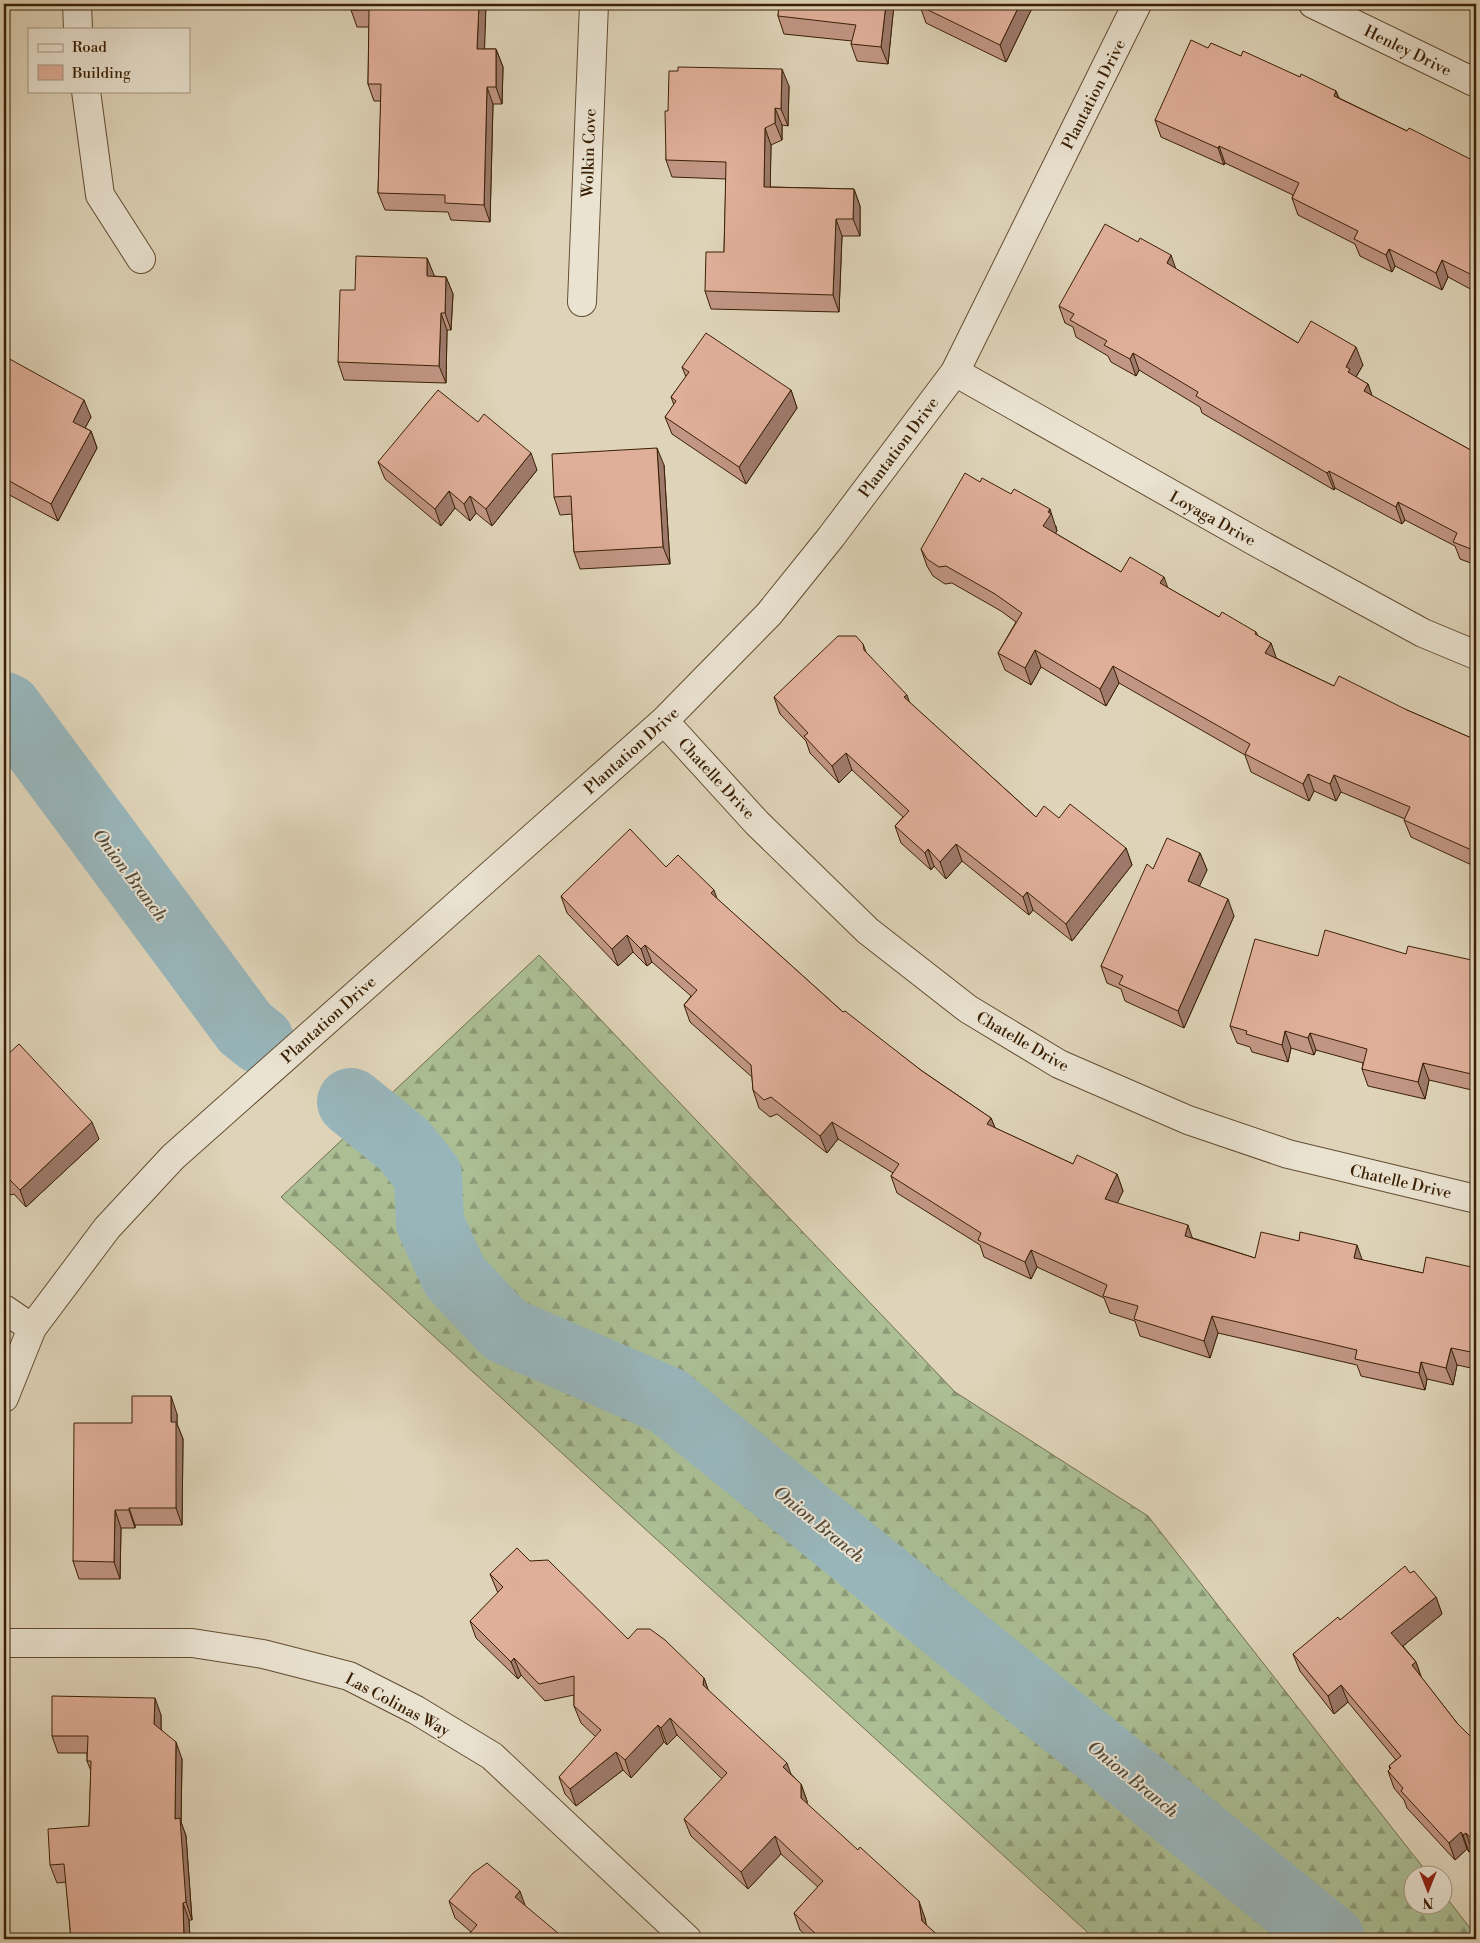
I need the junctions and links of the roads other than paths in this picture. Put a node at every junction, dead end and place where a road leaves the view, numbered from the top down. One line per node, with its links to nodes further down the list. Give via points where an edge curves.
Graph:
1 (77, 4): 5 (street)
2 (594, 4): 9 (street, Wolkin Cove)
3 (1137, 4): 10 (street, Plantation Drive)
4 (1313, 4): 6 (street, Henley Drive)
5 (78, 28)
6 (1476, 83)
7 (86, 92): 8 (street, via 100,195)
8 (141, 259)
9 (582, 302)
10 (955, 372): 11 (street, Loyaga Drive, via 1415,629); 12 (street, Plantation Drive, via 769,614)
11 (1476, 656)
12 (664, 721): 13 (street, Chatelle Drive, via 757,822 868,931 968,1009 1059,1064 1188,1120 1288,1154); 15 (street, Plantation Drive, via 173,1157 107,1228)
13 (1476, 1198)
14 (4, 1309): 15 (street)
15 (32, 1328): 16 (street, Plantation Drive)
16 (4, 1398)
17 (4, 1643): 18 (street, Las Colinas Way, via 192,1643 263,1654 349,1676 416,1710 492,1756)
18 (687, 1939)

